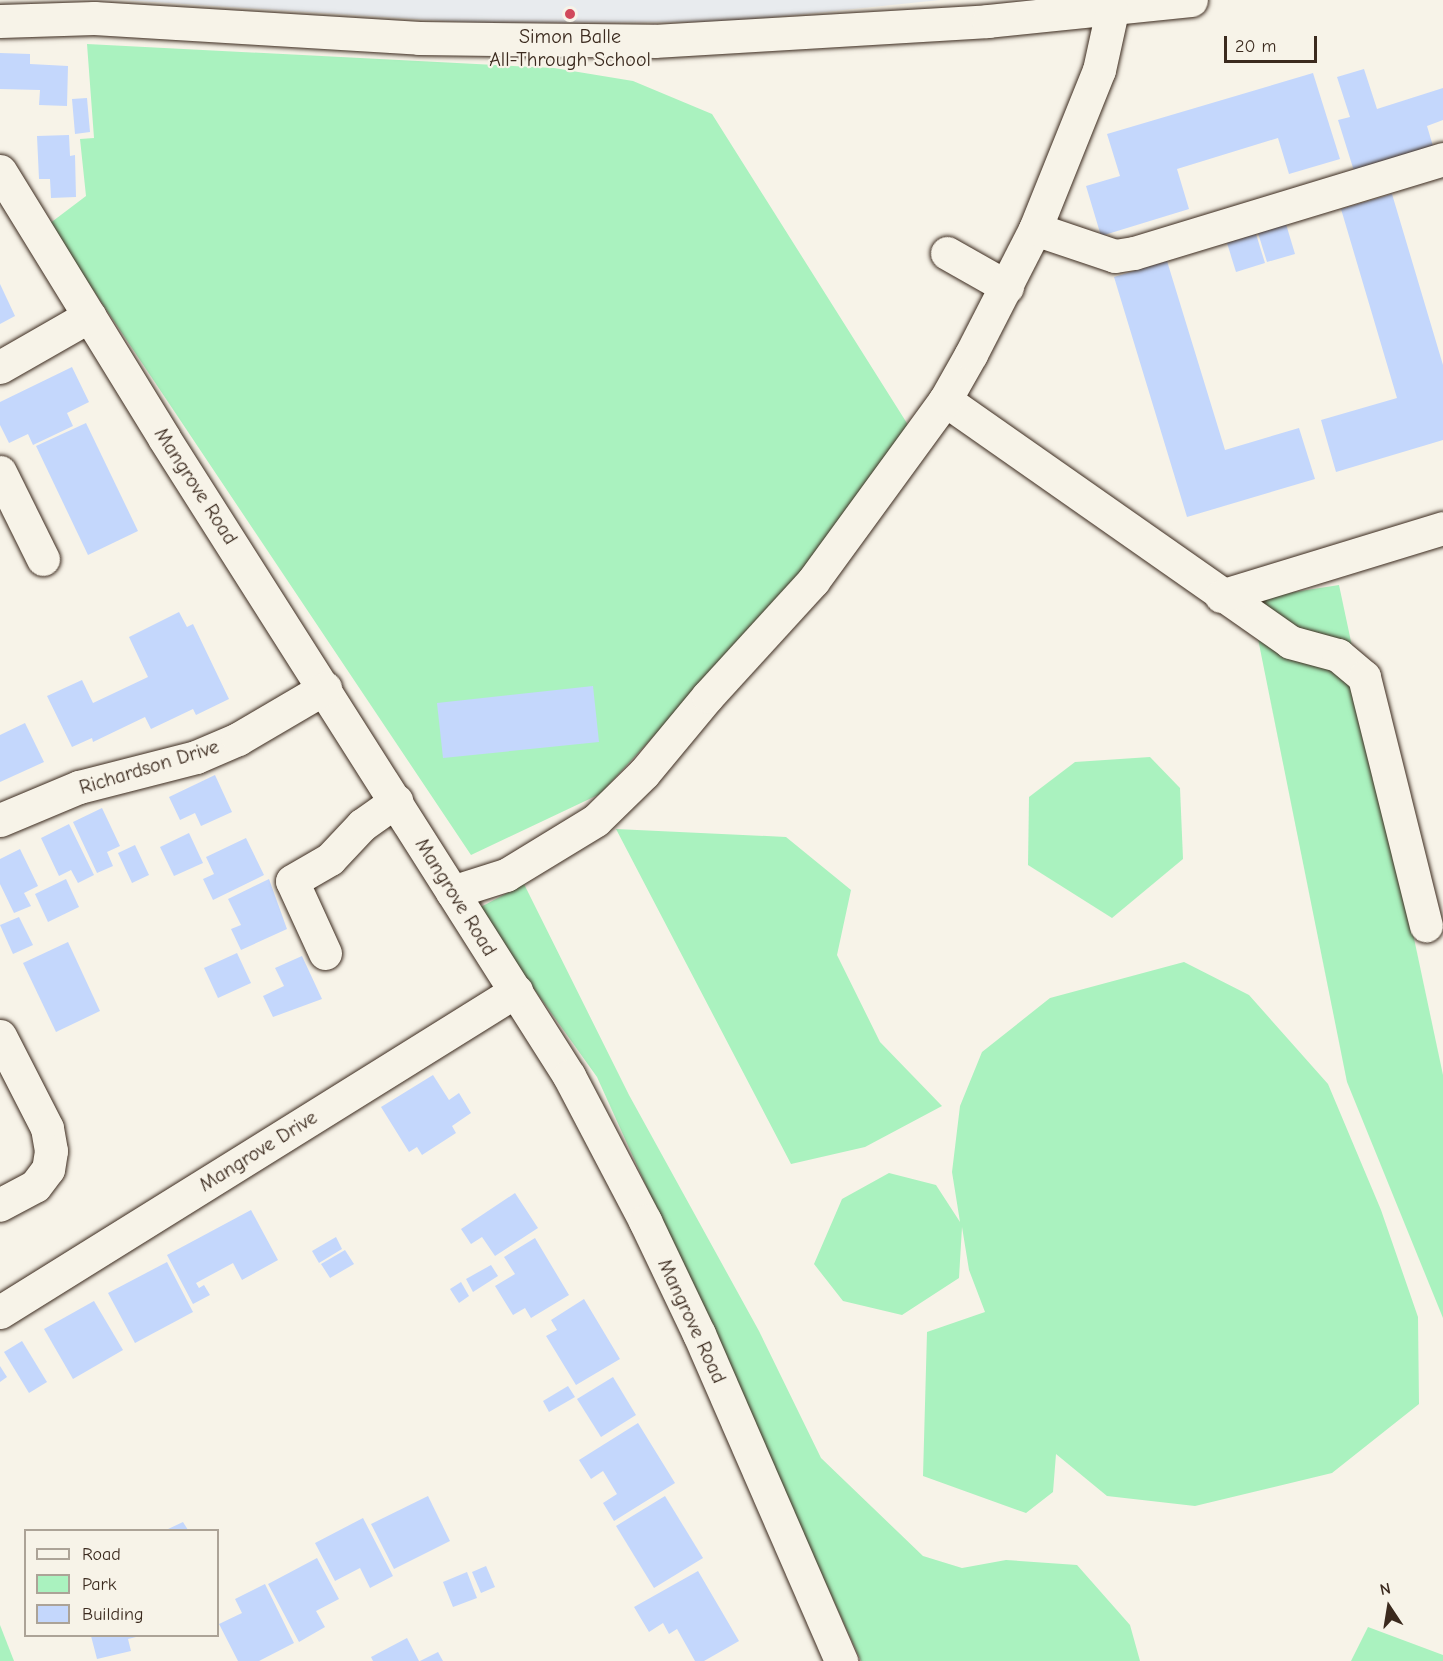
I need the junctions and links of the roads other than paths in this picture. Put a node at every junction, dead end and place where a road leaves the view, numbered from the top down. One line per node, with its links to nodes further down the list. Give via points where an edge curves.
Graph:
1 (151, 0): 5 (street)
2 (1191, 0): 4 (street)
3 (44, 11): 5 (street); 6 (street)
4 (1112, 11): 5 (street, via 654,41 419,38); 9 (street, via 1099,70)
5 (94, 18)
6 (0, 21)
7 (1443, 159): 9 (street, via 1134,253 1115,256)
8 (0, 171): 12 (street, Mangrove Road)
9 (1035, 229): 11 (street)
10 (947, 253): 11 (street)
11 (1007, 286): 14 (street)
12 (89, 316): 13 (street); 19 (street, Mangrove Road)
13 (0, 366)
14 (945, 400): 18 (street); 22 (street, via 813,581 644,773 596,820 555,847 506,875)
15 (0, 472): 17 (street)
16 (1443, 528): 18 (street)
17 (43, 559)
18 (1221, 596): 23 (street, via 1290,642 1338,655 1364,677)
19 (326, 688): 20 (street, Mangrove Road); 21 (street, Richardson Drive, via 238,739 196,757 79,787)
20 (396, 801): 22 (street, Mangrove Road); 24 (street, via 362,825 330,859 292,881)
21 (0, 820)
22 (452, 892): 25 (street, Mangrove Road)
23 (1426, 925)
24 (325, 953)
25 (516, 991): 28 (street, Mangrove Drive); 29 (street, Mangrove Road, via 569,1076 645,1221)
26 (0, 1036): 27 (street, via 47,1128 51,1151 48,1169 35,1186)
27 (0, 1205)
28 (0, 1312)
29 (841, 1661)

